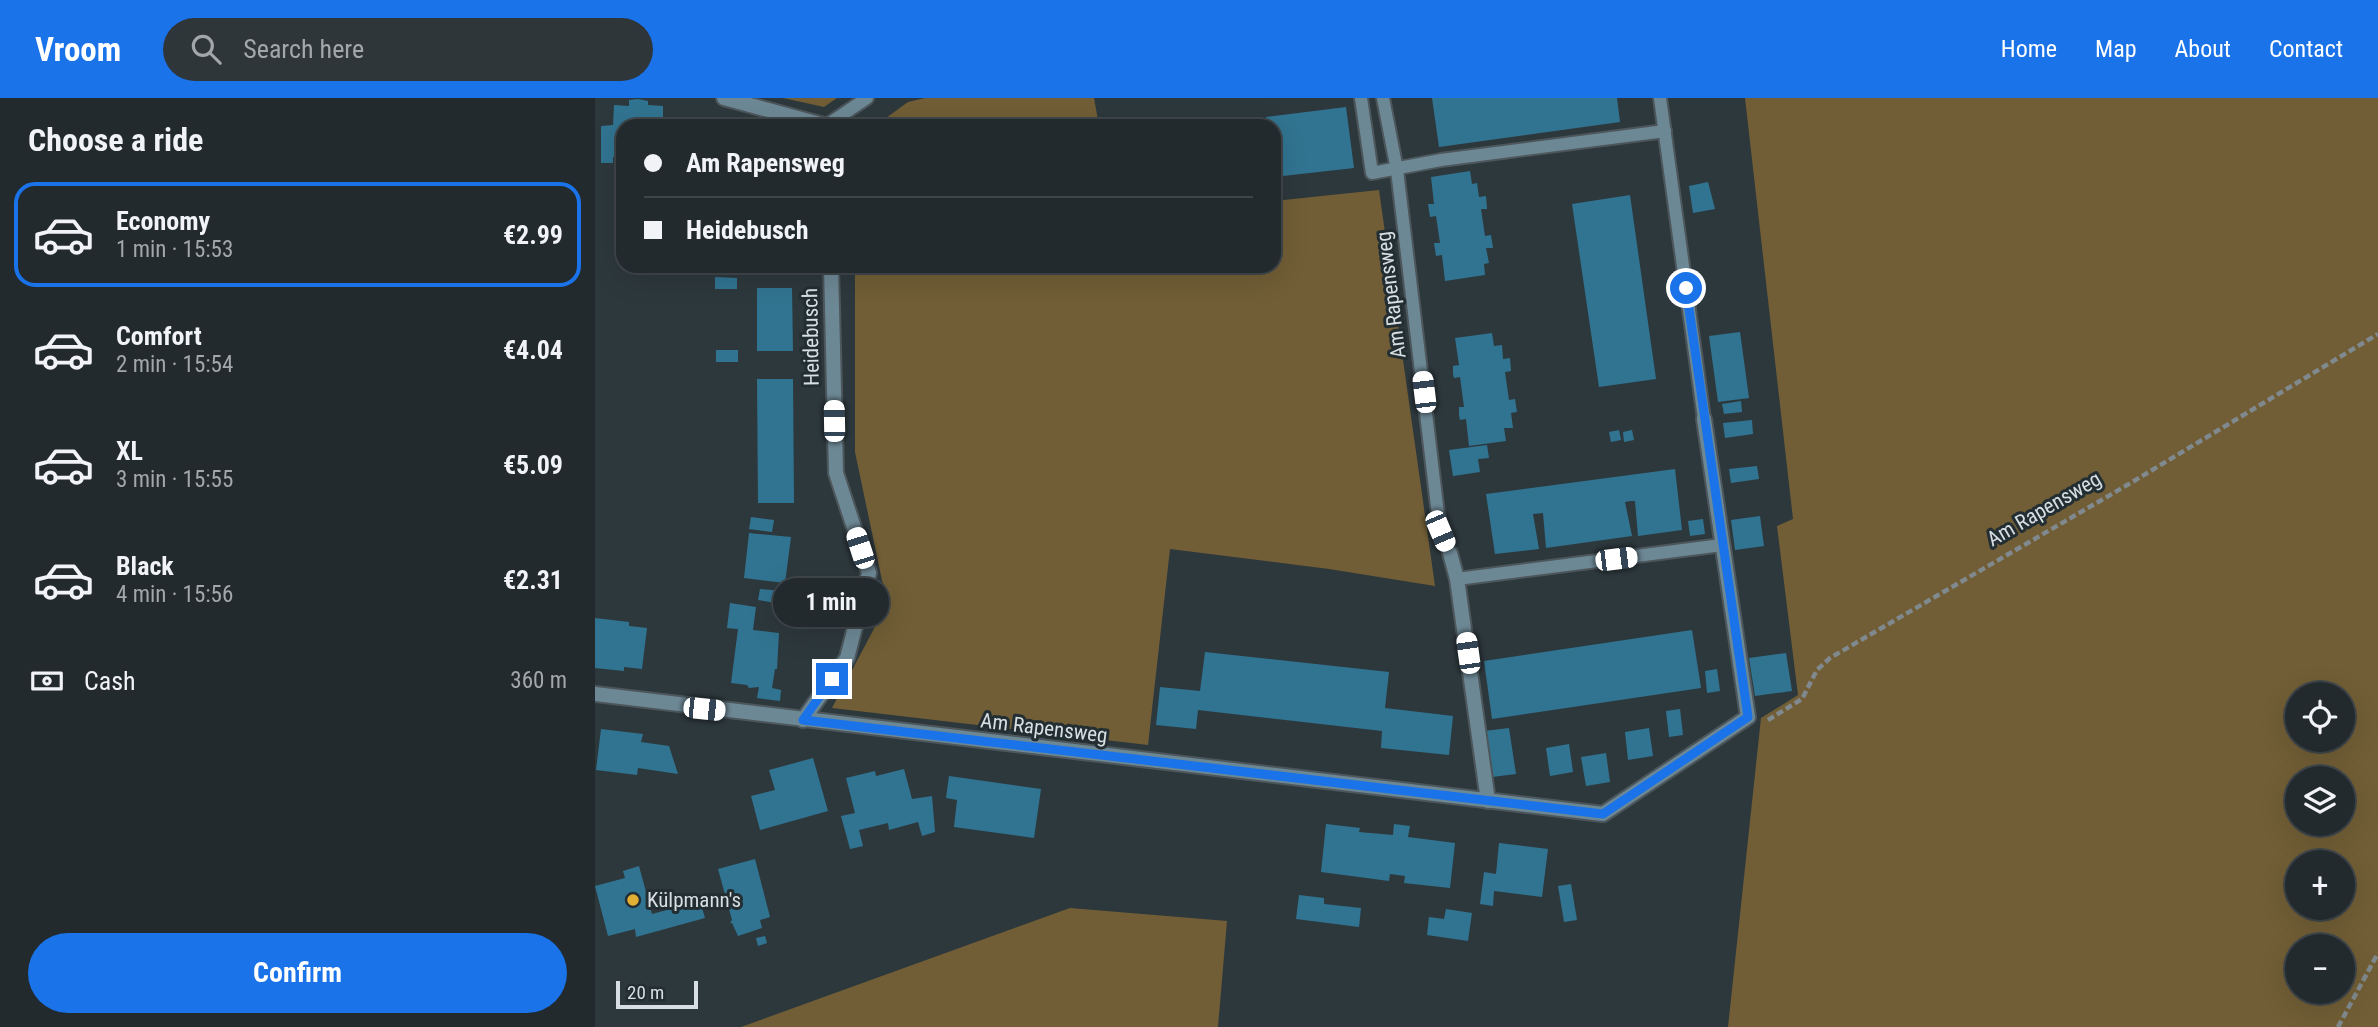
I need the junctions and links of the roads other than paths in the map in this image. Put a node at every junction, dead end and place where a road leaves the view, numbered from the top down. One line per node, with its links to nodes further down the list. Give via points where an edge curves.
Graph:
1 (723, 98): 6 (street)
2 (867, 98): 7 (lane)
3 (1361, 98): 9 (lane, via 1372,173)
4 (1383, 98): 9 (lane, Am Rapensweg)
5 (1660, 98): 8 (lane)
6 (804, 119)
7 (836, 119)
8 (1665, 131): 9 (lane, via 1441,160); 11 (lane)
9 (1397, 170): 13 (lane, Am Rapensweg, via 1440,531)
10 (831, 273): 16 (street, Heidebusch, via 836,473 869,573 847,658)
11 (1704, 419): 12 (street)
12 (1722, 545): 14 (lane); 17 (street, Am Rapensweg, via 1752,723 1603,814)
13 (1450, 553): 14 (street, Am Rapensweg)
14 (1458, 579): 17 (street, Am Rapensweg)
15 (595, 694): 16 (street, Am Rapensweg)
16 (803, 720): 17 (street, Am Rapensweg)
17 (1488, 802)

